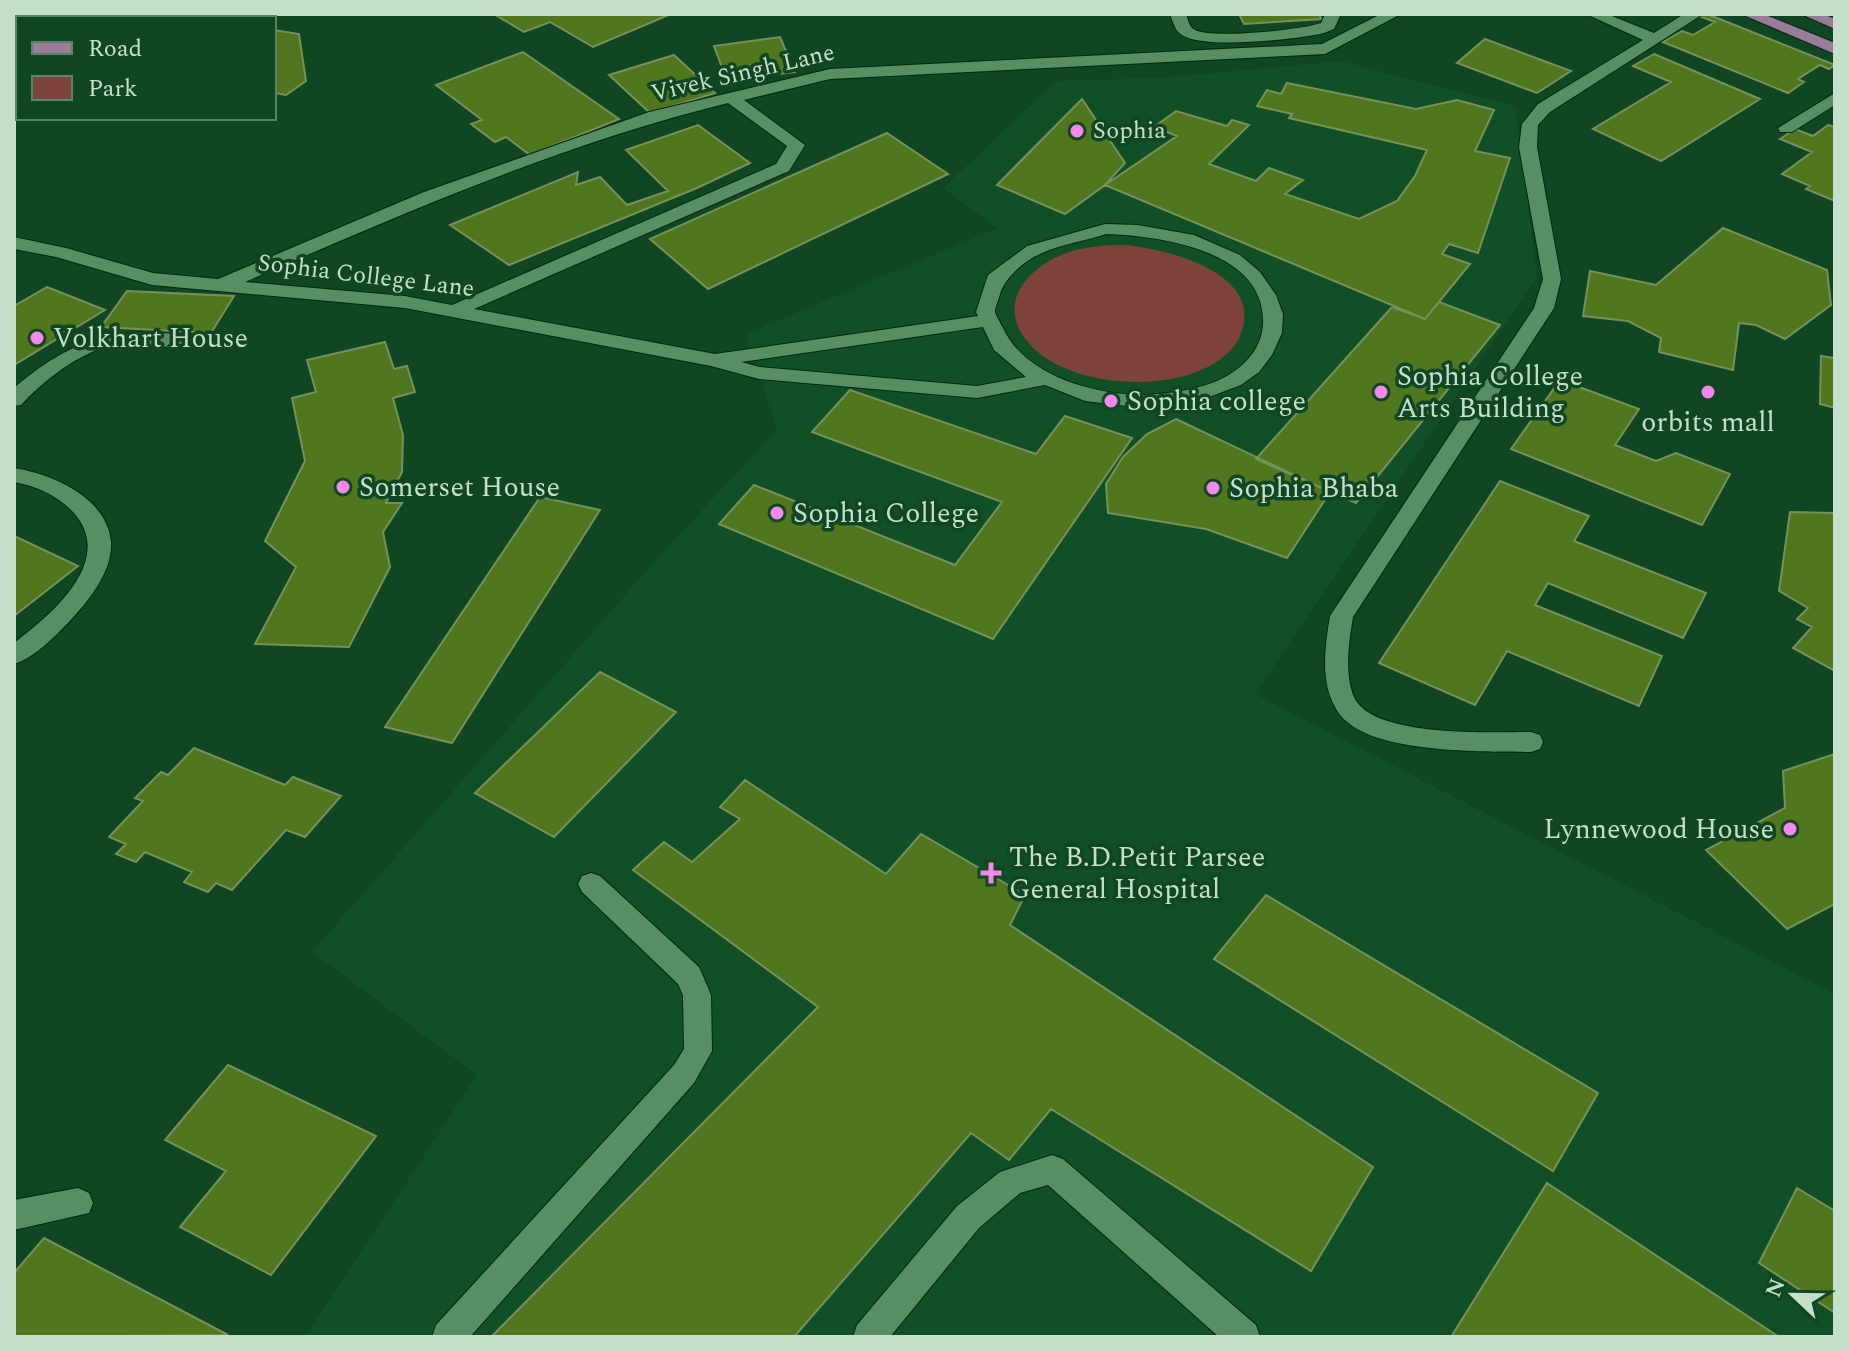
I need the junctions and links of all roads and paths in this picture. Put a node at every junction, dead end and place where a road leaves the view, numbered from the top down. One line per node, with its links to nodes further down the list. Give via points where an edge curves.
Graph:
1 (1178, 14): 2 (street, via 1188,33 1209,36 1306,33 1328,26)
2 (1333, 14)
3 (1393, 14): 11 (street, Vivek Singh Lane, via 1325,49 830,74)
4 (1594, 14): 9 (street)
5 (1695, 14): 9 (street)
6 (1749, 14): 10 (main road)
7 (1809, 14): 8 (main road)
8 (1835, 24)
9 (1655, 39): 24 (street, via 1544,108 1530,124 1528,147 1552,279 1544,308 1342,616 1335,657 1341,693 1354,715 1429,739)
10 (1835, 49)
11 (731, 98): 15 (street, Vivek Singh Lane, via 655,116 430,196); 16 (street, via 796,145 783,167)
12 (1835, 98): 13 (street)
13 (1786, 128)
14 (14, 243): 15 (street, Sophia College Lane, via 152,279)
15 (221, 285): 16 (street, Sophia College Lane)
16 (454, 311): 19 (street, Sophia College Lane)
17 (986, 321): 19 (street); 20 (street, via 999,347); 20 (street, via 987,299 999,272 1025,251 1062,236 1105,229 1150,230 1194,240 1232,258 1260,282 1274,309 1274,338 1257,364 1225,386 1182,399 1145,402 1108,400)
18 (191, 341): 21 (street, via 99,341 62,359)
19 (713, 360): 20 (street, via 759,373 977,392)
20 (1042, 380)
21 (14, 400)
22 (14, 475): 23 (street, via 66,494 89,512 101,536 98,559 82,594 52,628)
23 (14, 655)
24 (1531, 742)
25 (591, 884): 28 (street, via 689,976 697,995 698,1051 684,1074)
26 (78, 1203): 27 (street)
27 (14, 1215)
28 (448, 1337)
29 (869, 1337): 30 (street, via 968,1217 1011,1182 1052,1169)
30 (1244, 1337)

